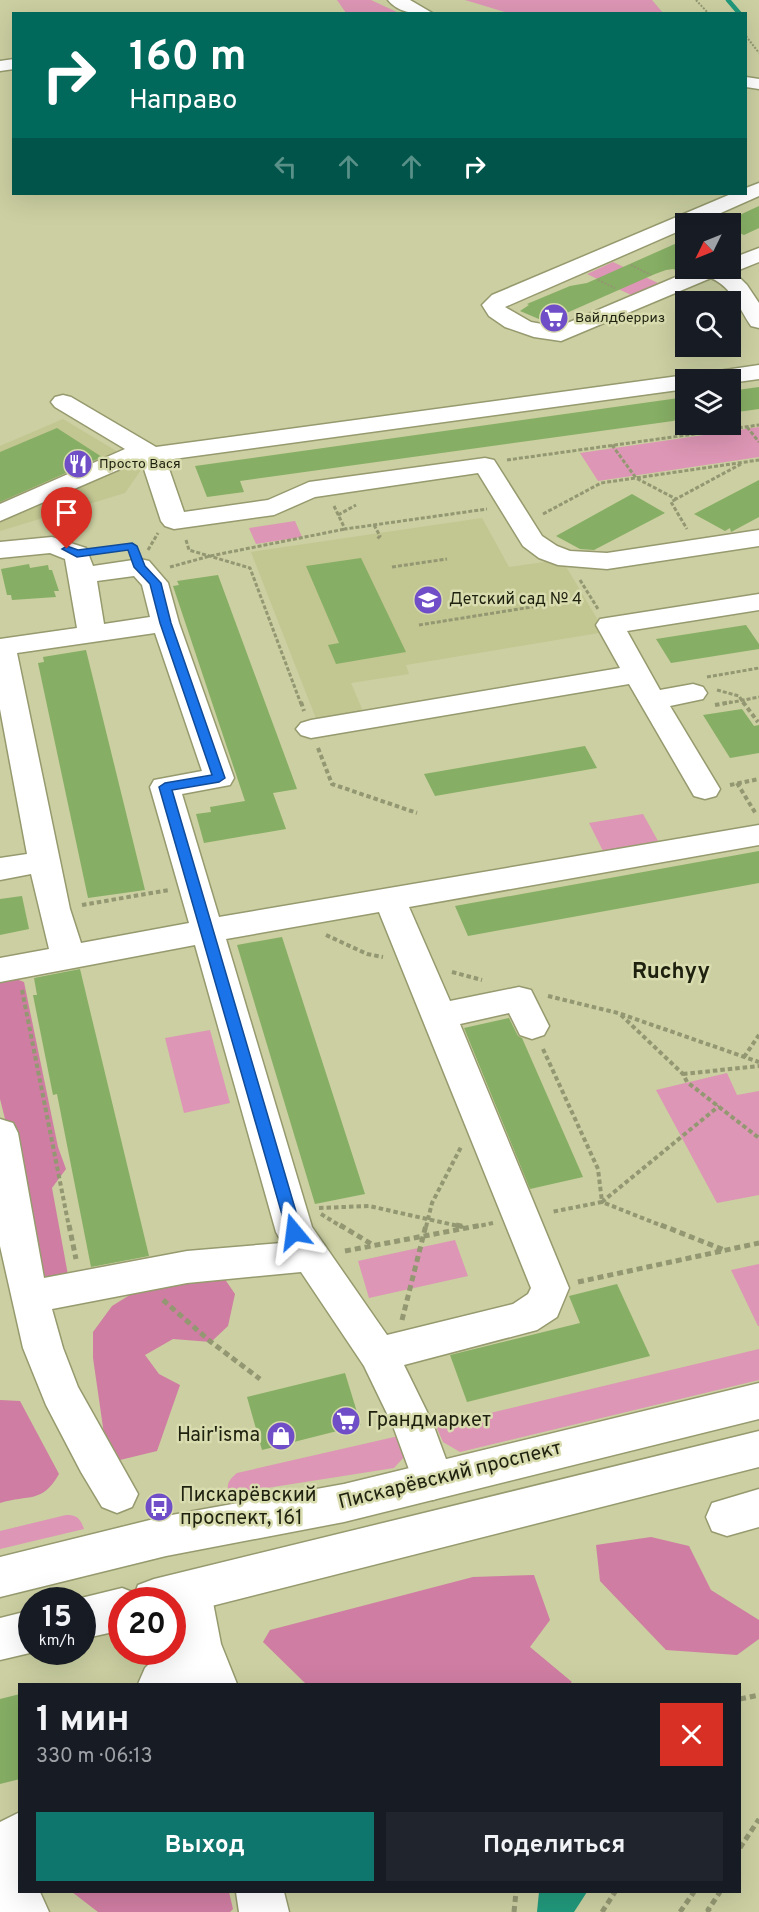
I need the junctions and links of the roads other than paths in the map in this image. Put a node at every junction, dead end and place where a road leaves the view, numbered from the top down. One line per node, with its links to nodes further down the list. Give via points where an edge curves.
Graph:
1 (396, 0): 2 (main road)
2 (422, 12)
3 (745, 195): 4 (main road)
4 (702, 213)
5 (675, 225): 8 (main road, via 493,305 540,333 551,335 571,332)
6 (759, 254): 7 (main road)
7 (741, 262)
8 (688, 279)
9 (731, 279): 10 (main road)
10 (759, 321)
11 (759, 372): 12 (main road)
12 (741, 375)
13 (675, 384): 16 (main road)
14 (63, 402): 17 (main road)
15 (217, 425): 16 (main road)
16 (233, 444): 17 (main road)
17 (147, 453): 18 (main road); 19 (main road, via 174,521 274,507 309,490 485,465 532,541 567,559 607,561)
18 (0, 513)
19 (759, 538)
20 (0, 550): 21 (main road, via 52,545)
21 (80, 564): 23 (main road, via 143,571 155,583); 24 (main road)
22 (759, 602): 26 (main road, via 610,625)
23 (165, 623): 24 (main road); 35 (main road, via 219,778 165,787)
24 (92, 633): 25 (main road)
25 (1, 644): 32 (main road)
26 (638, 674): 28 (main road); 29 (main road)
27 (705, 686): 28 (main road)
28 (651, 700): 30 (main road)
29 (311, 729)
30 (705, 789)
31 (759, 835): 34 (main road)
32 (46, 861): 33 (main road); 36 (main road, via 54,909)
33 (0, 868)
34 (390, 900): 35 (main road); 38 (main road)
35 (207, 932): 36 (main road); 41 (main road, via 294,1232)
36 (68, 956): 37 (main road)
37 (9, 968)
38 (439, 1016): 39 (main road, via 519,999); 43 (main road, via 550,1288 543,1305 523,1318)
39 (532, 1026)
40 (0, 1133): 42 (main road)
41 (311, 1257): 42 (main road, via 187,1267); 43 (main road)
42 (30, 1297): 47 (main road, via 43,1348 74,1423)
43 (386, 1352): 46 (main road)
44 (759, 1401): 46 (main road, Пискарёвский проспект)
45 (759, 1449): 49 (main road)
46 (433, 1481): 48 (main road, Пискарёвский проспект, via 344,1503 166,1536)
47 (117, 1494)
48 (0, 1577)
49 (186, 1592)
50 (186, 1622): 53 (main road)
51 (18, 1634): 52 (main road)
52 (0, 1639)
53 (199, 1644): 54 (main road); 55 (main road)
54 (162, 1683)
55 (214, 1683)
56 (6, 1850): 58 (main road, via 14,1896)
57 (260, 1893): 59 (main road)
58 (24, 1912)
59 (264, 1912)

